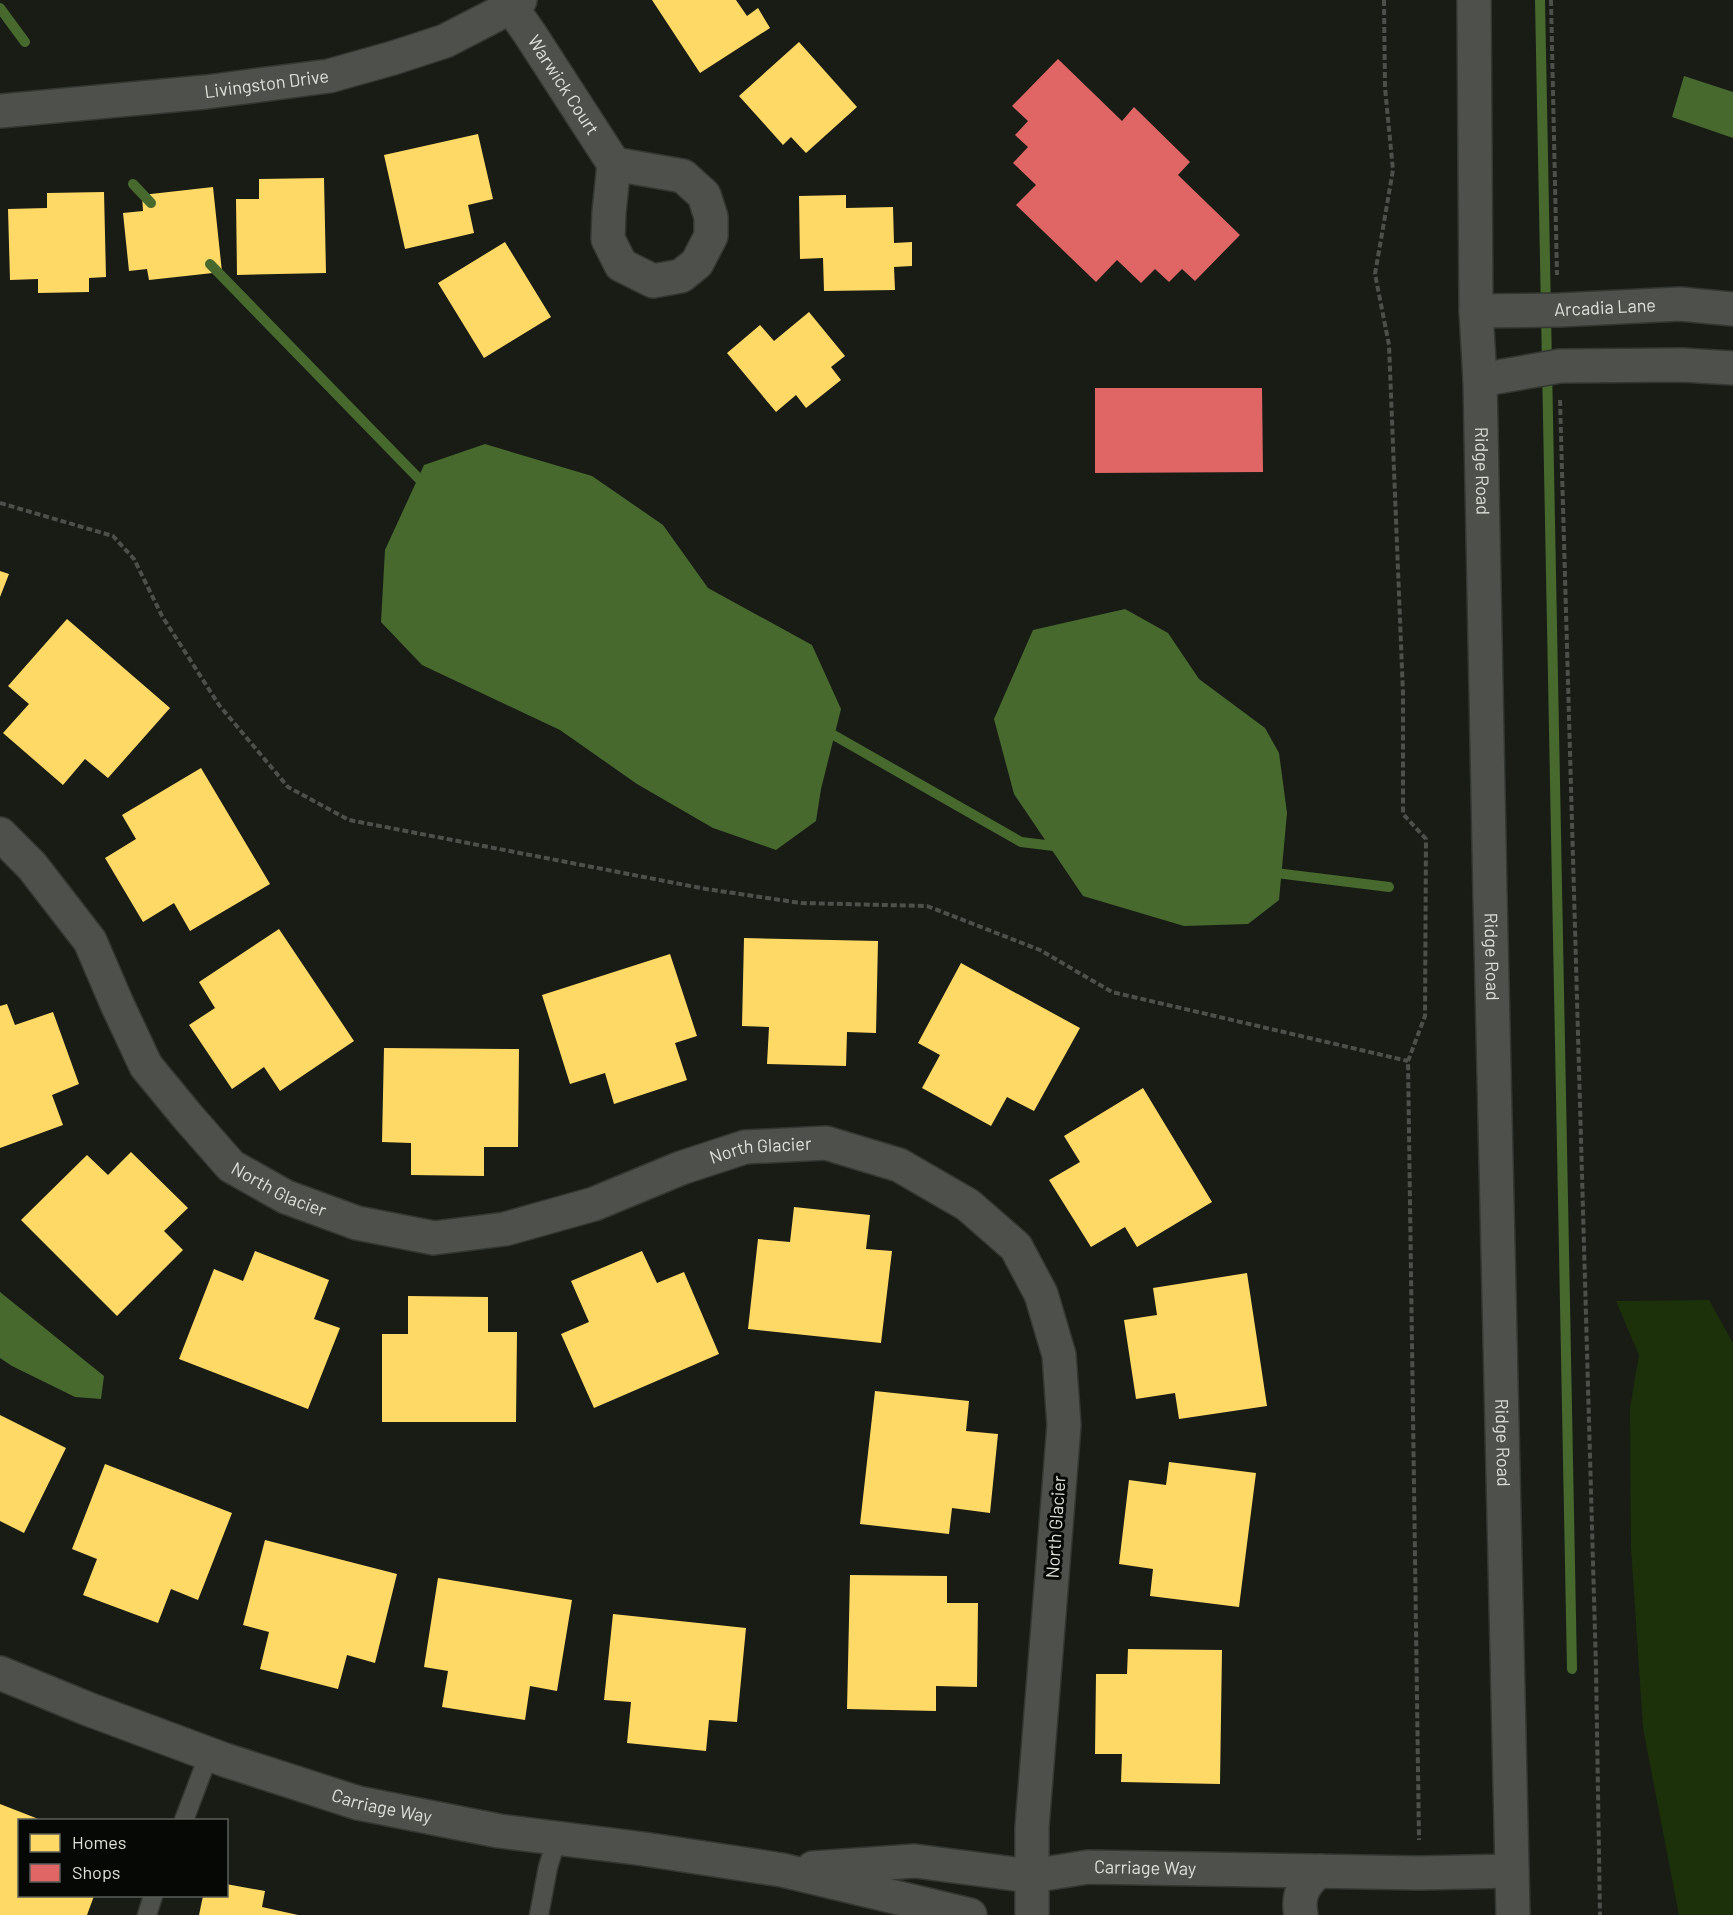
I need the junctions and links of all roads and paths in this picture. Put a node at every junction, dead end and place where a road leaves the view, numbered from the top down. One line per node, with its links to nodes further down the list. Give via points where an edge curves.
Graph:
1 (1384, 0): 15 (path, via 1385,88 1393,170 1375,274 1389,345 1403,694 1403,814 1426,839 1425,1016)
2 (1474, 0): 9 (street, Ridge Road)
3 (1551, 0): 8 (path)
4 (515, 4): 5 (street, Livingston Drive, via 445,41 329,76); 6 (street, Warwick Court, via 530,34)
5 (0, 111)
6 (614, 164)
7 (1733, 309): 8 (street, Arcadia Lane, via 1680,304)
8 (1560, 310): 9 (street, Arcadia Lane)
9 (1476, 311): 12 (street, Ridge Road)
10 (1560, 366): 11 (street); 12 (street); 32 (path)
11 (1733, 368)
12 (1480, 380): 23 (street, Ridge Road)
13 (0, 503): 15 (path, via 113,536 134,559 162,616 219,705 288,787 349,820 706,889 801,903 927,906 1040,950 1112,992)
14 (0, 834): 24 (street, North Glacier, via 32,866 90,941 146,1066 231,1166 286,1197 357,1223 434,1238 506,1229 583,1207 745,1147 825,1143 899,1165 968,1205 1016,1247 1041,1294 1059,1354 1064,1425)
15 (1408, 1061): 20 (path)
16 (0, 1673): 17 (street, Carriage Way)
17 (209, 1754): 18 (lane); 19 (street, Carriage Way, via 358,1803 499,1831)
18 (185, 1819)
19 (557, 1838): 21 (street, Carriage Way); 27 (lane)
20 (1419, 1844)
21 (782, 1870): 24 (street, Carriage Way, via 915,1861); 28 (street, Carriage Way)
22 (1320, 1871): 23 (street, Carriage Way); 24 (street, Carriage Way, via 1088,1867); 30 (street, via 1302,1889)
23 (1512, 1871): 31 (street, Ridge Road)
24 (1031, 1876): 29 (street, North Glacier)
25 (153, 1897): 26 (lane)
26 (147, 1915)
27 (539, 1915)
28 (970, 1915)
29 (1032, 1915)
30 (1301, 1915)
31 (1513, 1915)
32 (1600, 1915)

